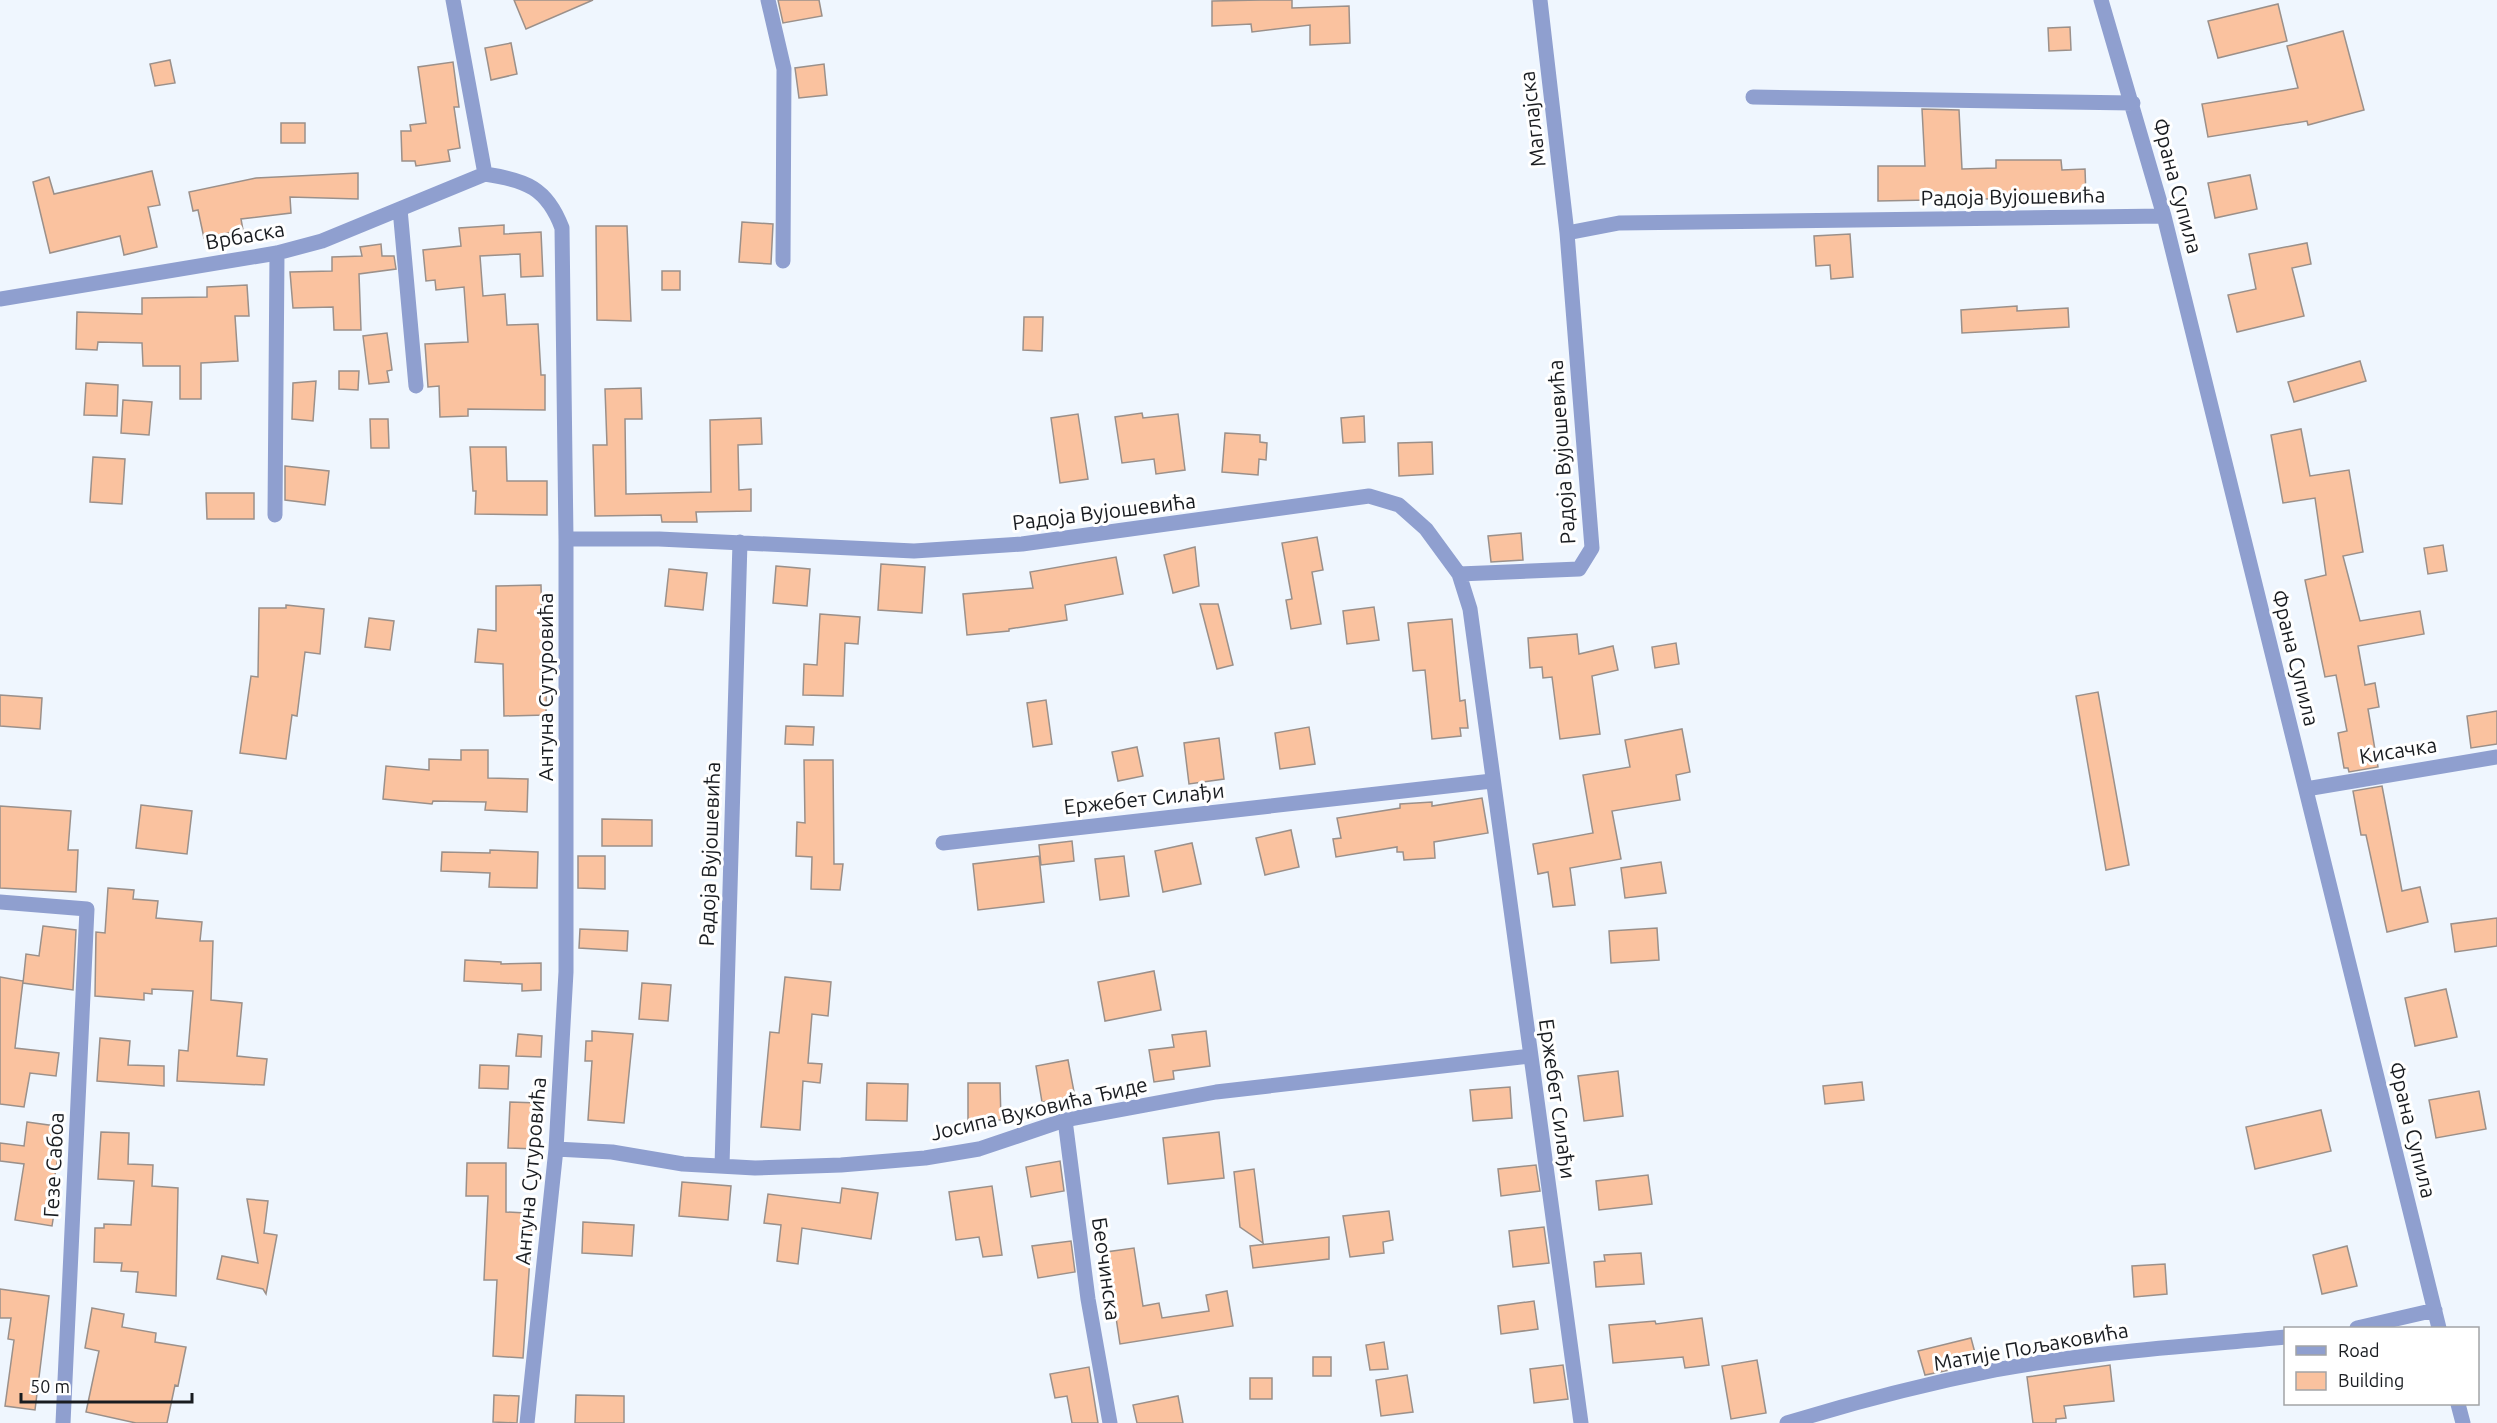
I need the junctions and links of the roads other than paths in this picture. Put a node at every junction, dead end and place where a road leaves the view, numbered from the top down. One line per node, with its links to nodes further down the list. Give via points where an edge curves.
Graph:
1 (453, 0): 7 (street)
2 (768, 0): 12 (street, via 784,69)
3 (1540, 0): 10 (street, Маглајска)
4 (2101, 0): 6 (street, Франа Супила)
5 (1753, 97): 6 (street)
6 (2133, 103): 9 (street, Франа Супила)
7 (485, 174): 8 (street, Врбаска); 16 (street, Антуна Сутуровића, via 527,183 554,207 562,228)
8 (400, 209): 11 (street, Врбаска, via 341,236); 14 (street)
9 (2164, 216): 10 (street, Радоја Вујошевића, via 1619,223); 21 (street, Франа Супила)
10 (1567, 233): 18 (street, Радоја Вујошевића, via 1592,548 1579,569)
11 (277, 253): 13 (street, Врбаска); 15 (street)
12 (783, 261)
13 (0, 299)
14 (416, 386)
15 (275, 515)
16 (566, 540): 17 (street, Радоја Вујошевића); 26 (street, Антуна Сутуровића, via 567,893)
17 (740, 542): 18 (street, Радоја Вујошевића, via 914,550 1022,544 1369,496 1399,505 1426,529); 27 (street, Радоја Вујошевића)
18 (1459, 574): 20 (street, Ержебет Силађи, via 1470,609)
19 (2497, 757): 21 (street, Кисачка)
20 (1492, 781): 22 (street, Ержебет Силађи); 24 (street, Ержебет Силађи)
21 (2306, 789): 28 (street, Франа Супила)
22 (943, 843)
23 (0, 902): 33 (street, Гезе Сабоа, via 87,909)
24 (1530, 1056): 25 (street, Јосипа Вуковића Ђиде, via 1216,1092); 36 (street, Ержебет Силађи)
25 (1065, 1120): 27 (street, Јосипа Вуковића Ђиде, via 979,1149 925,1158 841,1165); 35 (street, Беочинска, via 1088,1299)
26 (556, 1149): 27 (street, Јосипа Вуковића Ђиде); 34 (street, Антуна Сутуровића)
27 (722, 1166)
28 (2435, 1310): 29 (street); 30 (street, Франа Супила)
29 (2365, 1327)
30 (2439, 1327)
31 (2284, 1337): 37 (street, Матије Пољаковића, via 2127,1352 1996,1370 1844,1405)
32 (2458, 1405): 38 (street)
33 (63, 1423)
34 (527, 1423)
35 (1110, 1423)
36 (1581, 1423)
37 (1787, 1423)
38 (2463, 1423)

